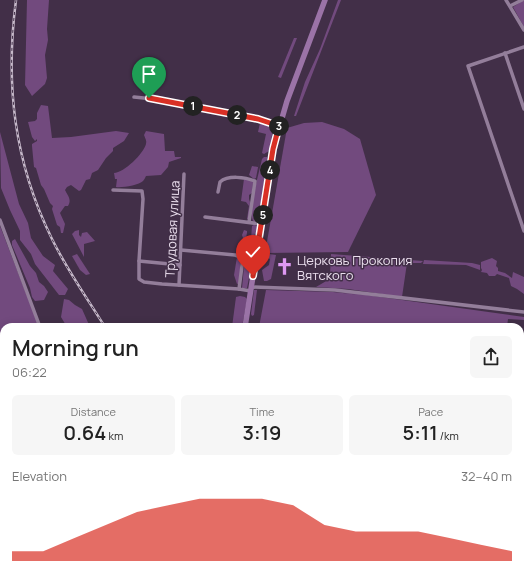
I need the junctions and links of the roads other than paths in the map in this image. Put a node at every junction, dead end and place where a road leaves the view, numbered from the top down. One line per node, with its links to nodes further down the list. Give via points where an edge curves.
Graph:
1 (325, 0): 10 (main road)
2 (506, 0): 4 (street)
3 (522, 0): 4 (street)
4 (510, 6): 5 (street)
5 (524, 30)
6 (524, 47): 7 (street)
7 (505, 53): 9 (street); 18 (street, via 468,66)
8 (134, 97): 10 (street, via 158,99 258,119)
9 (524, 109)
10 (279, 126): 17 (main road)
11 (184, 174): 19 (street, Трудовая улица)
12 (113, 190): 20 (street, via 142,191)
13 (218, 192): 16 (street, via 220,182 224,179 237,177 255,181)
14 (205, 217): 16 (street)
15 (0, 220): 26 (street)
16 (249, 222): 17 (street)
17 (261, 224): 24 (main road)
18 (524, 231)
19 (181, 250): 21 (street, Трудовая улица); 23 (street, via 243,258)
20 (139, 261): 21 (street); 22 (street, via 139,279 144,282)
21 (180, 265): 22 (street, Трудовая улица)
22 (180, 285): 23 (street)
23 (239, 289): 24 (street)
24 (251, 289): 25 (street, via 335,290); 27 (main road)
25 (524, 312)
26 (39, 323)
27 (246, 323)

